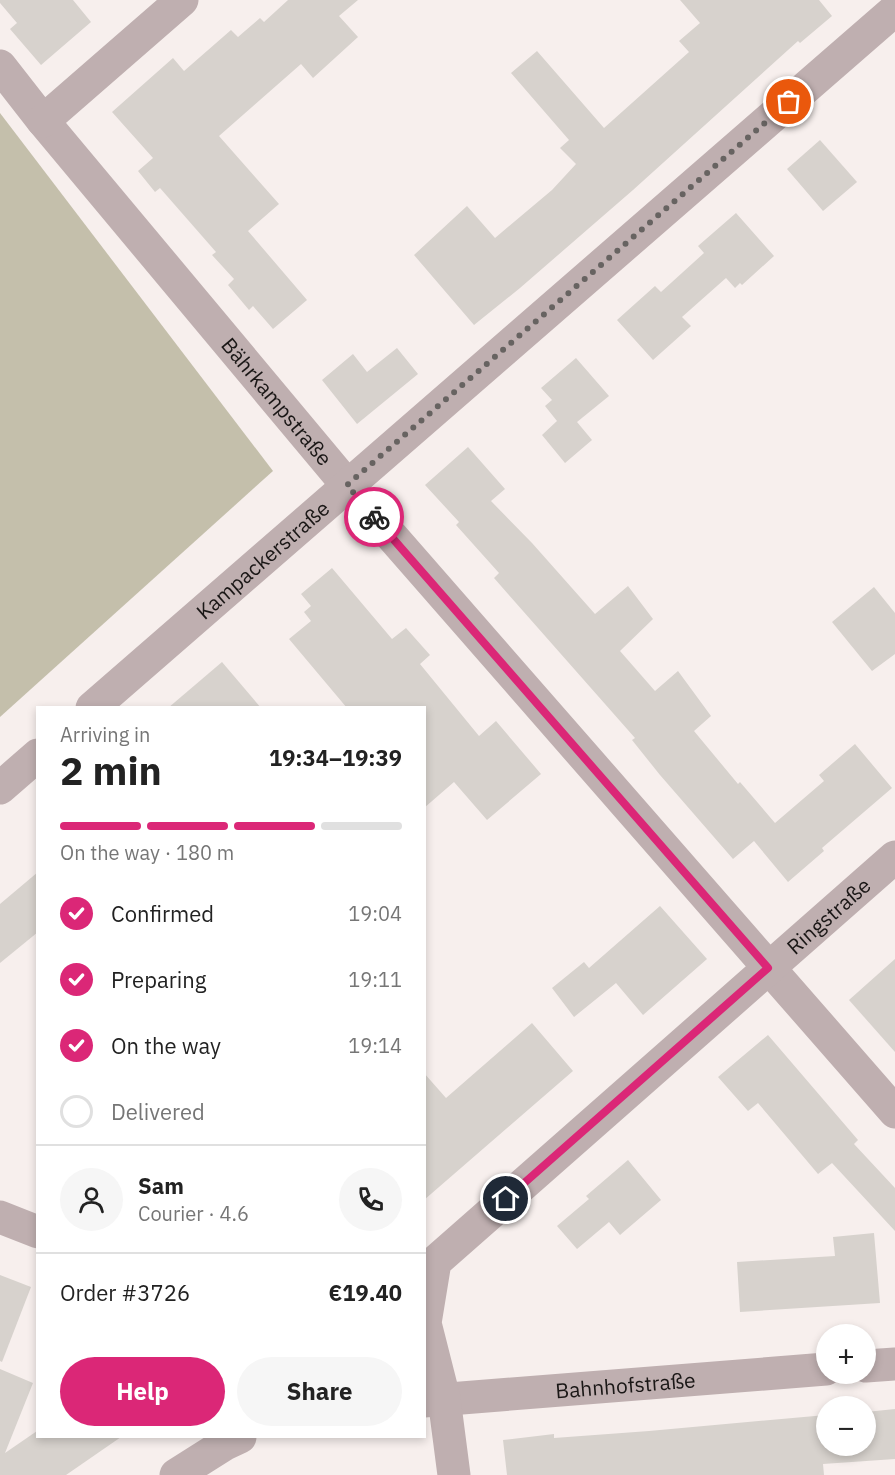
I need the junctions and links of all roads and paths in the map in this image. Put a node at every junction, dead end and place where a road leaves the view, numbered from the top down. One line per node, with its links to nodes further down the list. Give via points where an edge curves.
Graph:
1 (182, 0): 4 (street)
2 (895, 10): 5 (street, Kampackerstraße)
3 (0, 66): 4 (street, Bährkampstraße)
4 (43, 121): 5 (street, Bährkampstraße)
5 (347, 485): 6 (street, Kampackerstraße); 10 (street, Bährkampstraße)
6 (94, 706)
7 (36, 757): 8 (street)
8 (0, 788)
9 (895, 857): 10 (street, Ringstraße)
10 (768, 968): 11 (street, Bährkampstraße); 14 (street, Ringstraße, via 435,1262)
11 (895, 1112)
12 (0, 1217): 13 (street)
13 (36, 1231)
14 (426, 1317)
15 (426, 1331): 19 (street, Ringstraße)
16 (895, 1364): 17 (street)
17 (876, 1365)
18 (816, 1370): 19 (street, Bahnhofstraße)
19 (434, 1399): 22 (street, Ringstraße)
20 (238, 1438): 21 (street)
21 (176, 1475)
22 (454, 1475)

